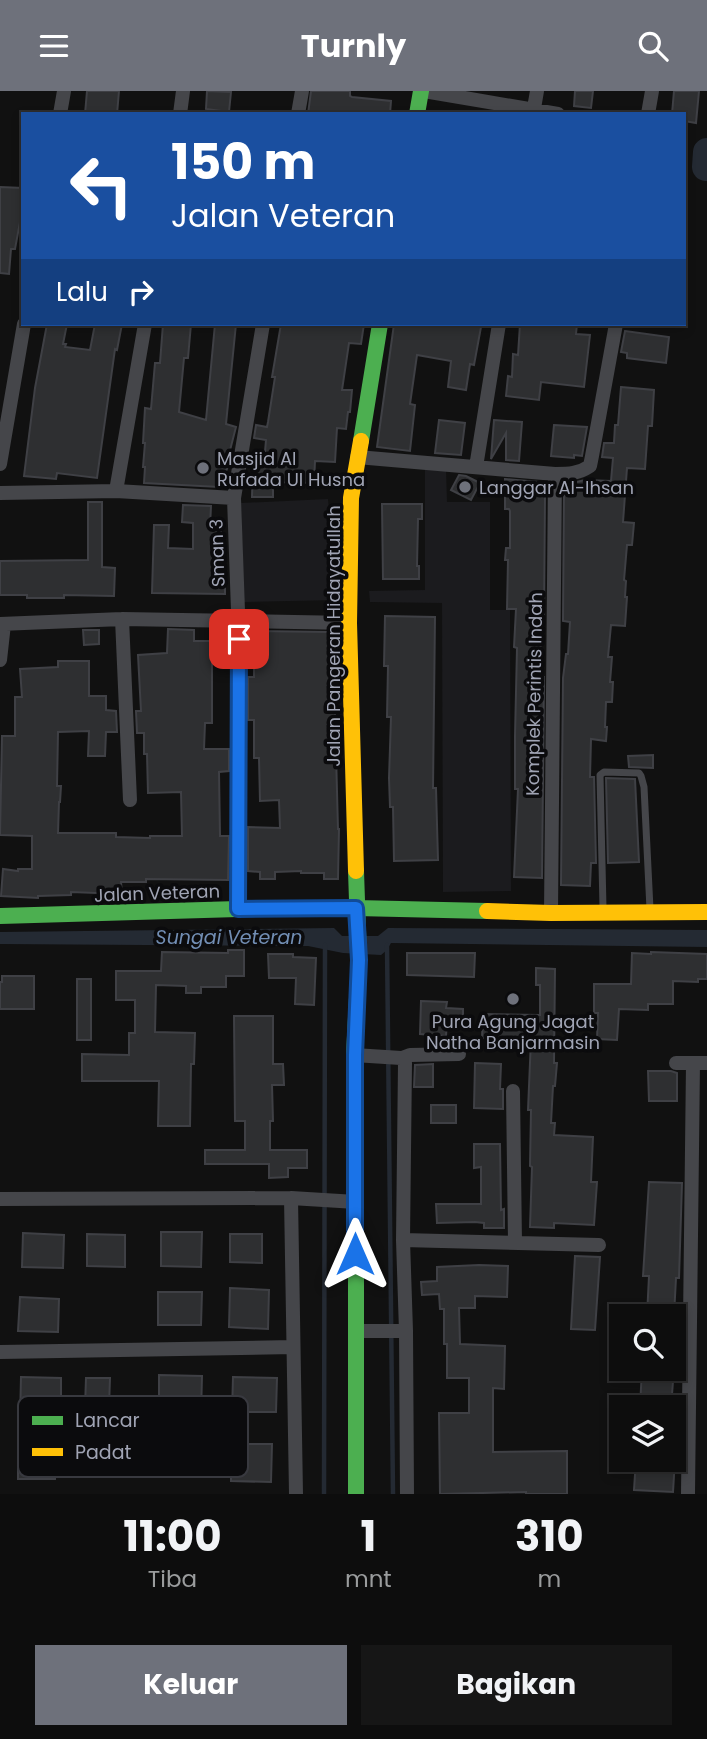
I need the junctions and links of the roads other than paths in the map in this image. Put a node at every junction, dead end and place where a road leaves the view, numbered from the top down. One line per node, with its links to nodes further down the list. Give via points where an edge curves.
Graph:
1 (64, 91): 7 (street)
2 (183, 91): 8 (street)
3 (302, 91): 9 (street)
4 (423, 91): 10 (main road); 11 (street)
5 (537, 91): 11 (street)
6 (652, 91): 12 (street)
7 (60, 112)
8 (180, 112)
9 (298, 112)
10 (418, 112)
11 (533, 112)
12 (648, 112)
13 (24, 326): 20 (street)
14 (145, 326): 23 (street)
15 (263, 326): 25 (street, Sman 3)
16 (380, 326): 19 (main road, Jalan Pangeran Hidayatullah)
17 (499, 326): 21 (street)
18 (616, 326): 22 (street, via 590,466 581,472)
19 (357, 457): 21 (street); 28 (main road, Jalan Pangeran Hidayatullah, via 351,498)
20 (0, 464)
21 (476, 467): 22 (street)
22 (555, 474): 37 (street, Komplek Perintis Indah)
23 (116, 491): 24 (street); 25 (street)
24 (0, 493)
25 (234, 498): 27 (street, Sman 3)
26 (122, 619): 27 (street); 29 (street); 31 (street)
27 (239, 620): 28 (street); 33 (street, Sman 3)
28 (349, 623): 32 (main road, Jalan Pangeran Hidayatullah)
29 (2, 624): 30 (street)
30 (0, 660)
31 (130, 800)
32 (356, 908): 33 (main road, Jalan Veteran); 37 (main road, Jalan Veteran); 40 (main road, Jalan Pangeran Hidayatullah)
33 (238, 909): 38 (main road, Jalan Veteran)
34 (604, 912): 35 (main road, Jalan Veteran); 35 (lane, via 600,775 604,772 642,776); 37 (main road, Jalan Veteran)
35 (650, 912): 36 (main road, Jalan Veteran)
36 (707, 912)
37 (551, 913)
38 (0, 916)
39 (459, 1054): 41 (street)
40 (355, 1055): 41 (street); 47 (main road, Jalan Pangeran Hidayatullah)
41 (399, 1058): 48 (street, via 405,1063)
42 (676, 1063): 43 (street)
43 (700, 1063): 58 (street)
44 (513, 1091): 49 (street)
45 (291, 1198): 46 (street); 47 (street); 53 (street)
46 (0, 1199)
47 (348, 1202): 51 (main road, Jalan Pangeran Hidayatullah)
48 (403, 1240): 49 (street); 52 (street)
49 (514, 1243): 50 (street)
50 (599, 1245)
51 (355, 1331): 52 (street); 56 (main road, Jalan Pangeran Hidayatullah)
52 (402, 1331): 57 (street)
53 (293, 1347): 54 (street); 55 (street)
54 (0, 1352)
55 (296, 1494)
56 (356, 1494)
57 (407, 1494)
58 (688, 1494)

